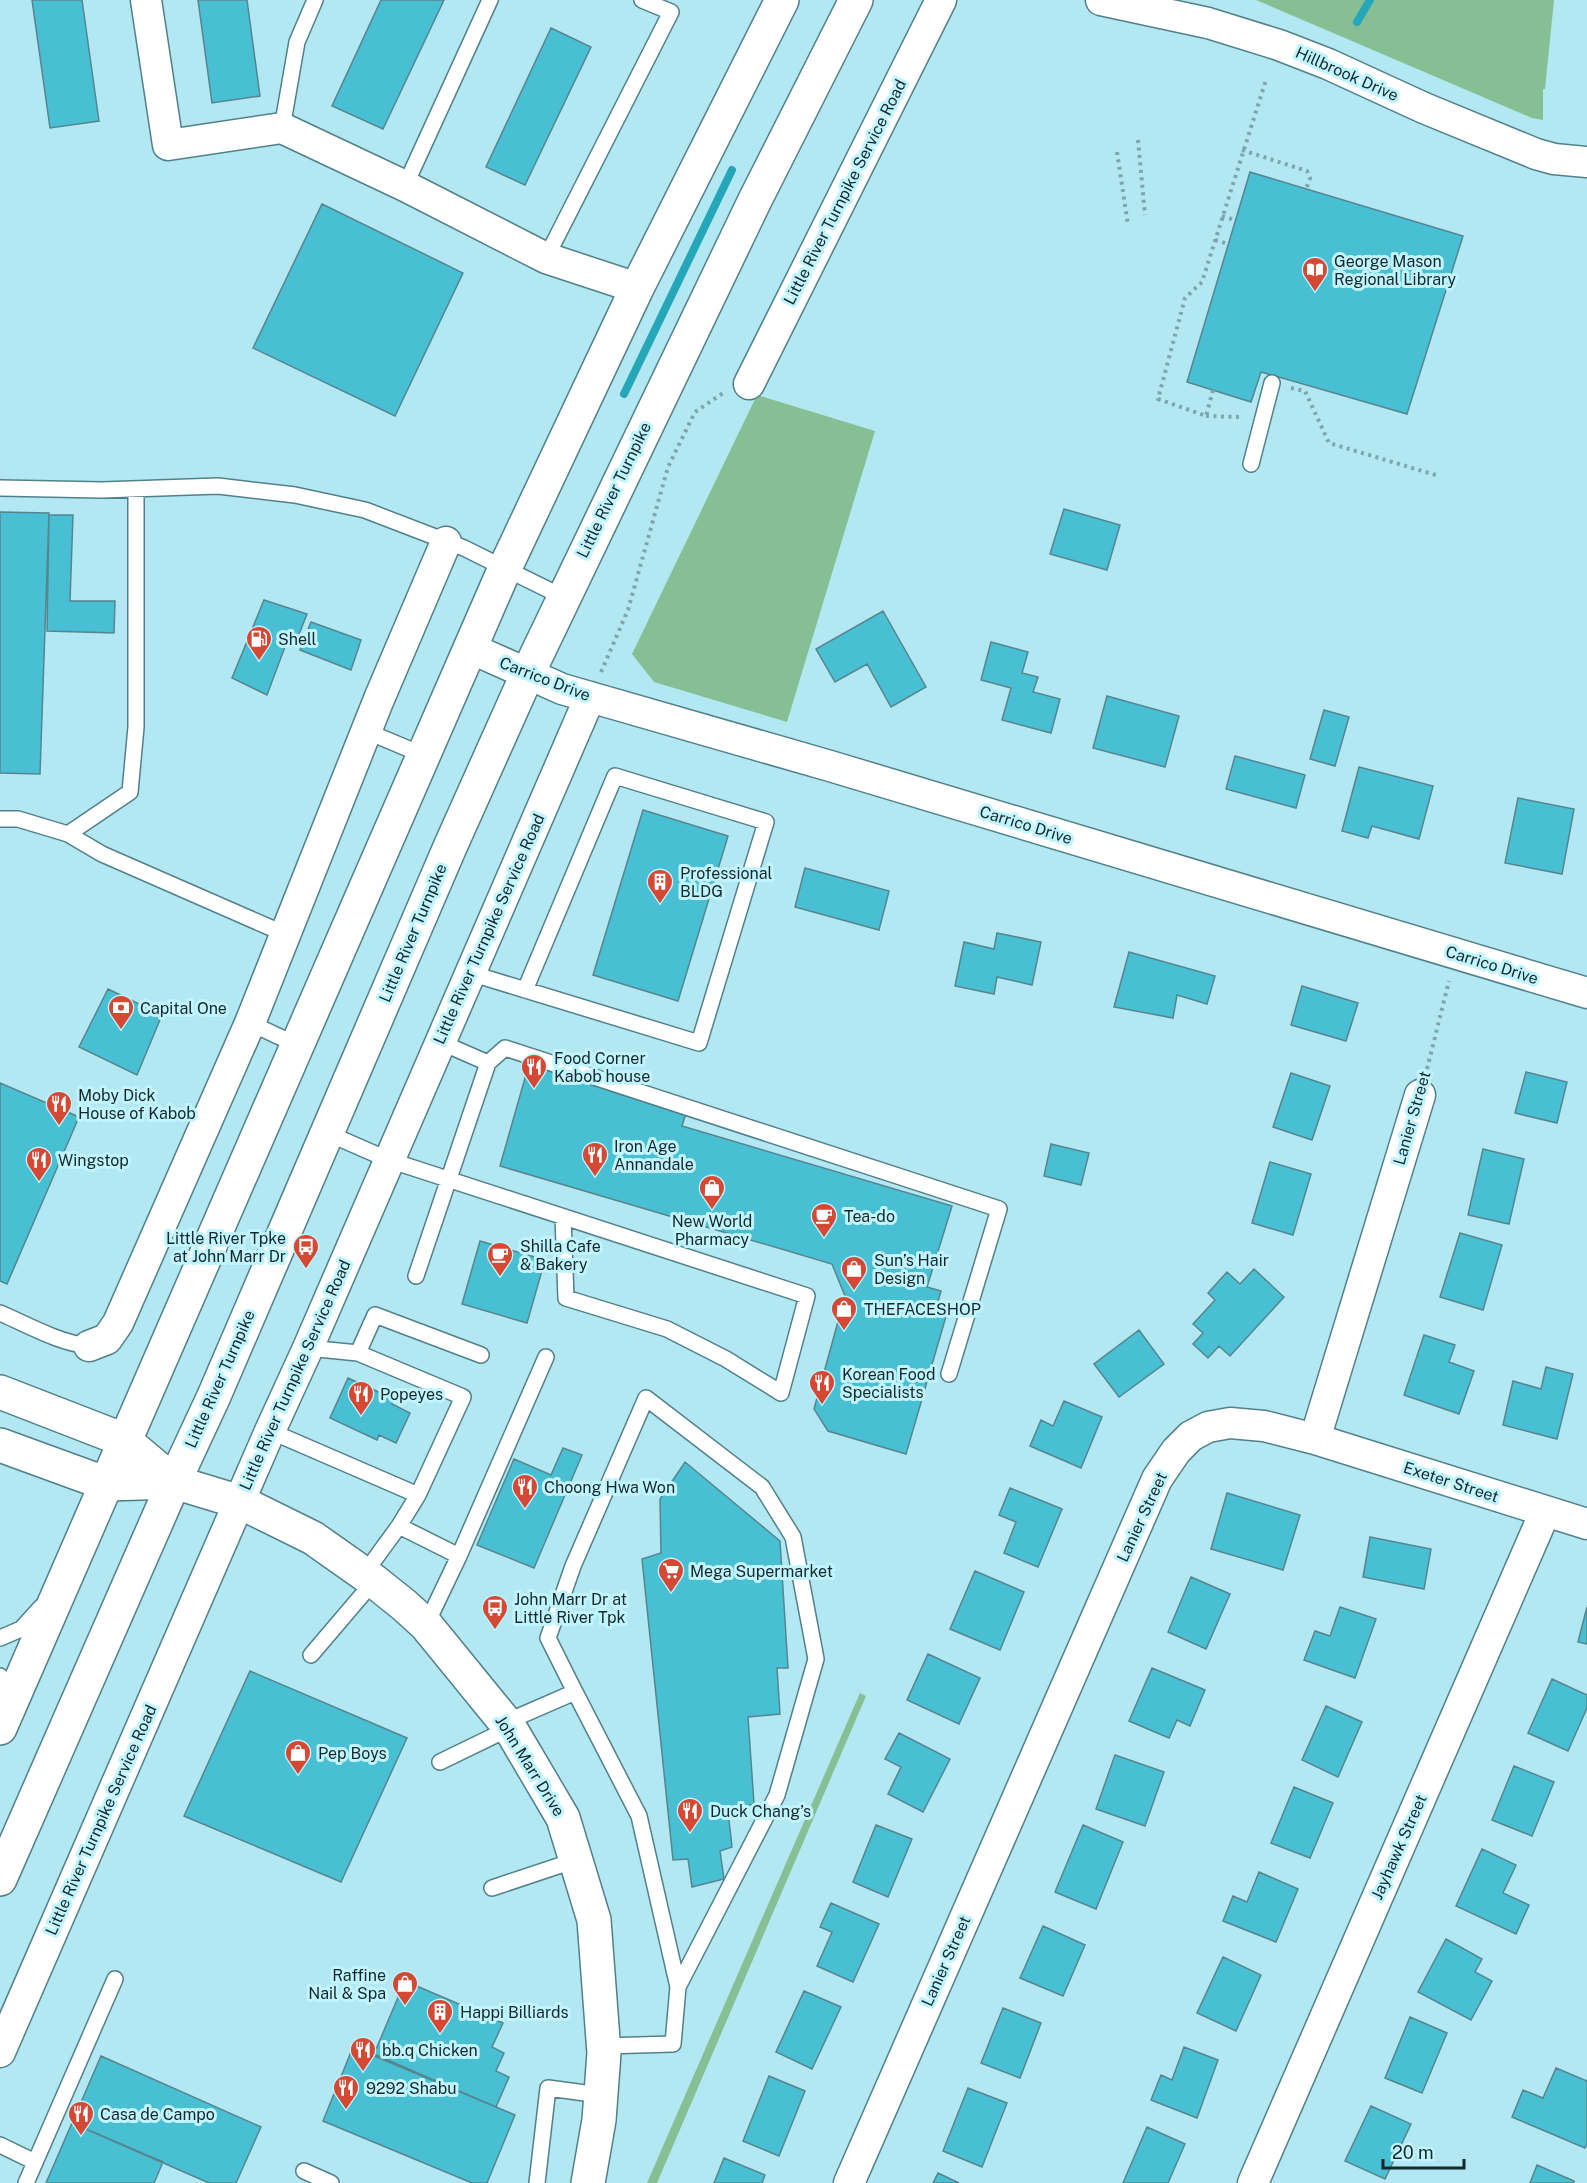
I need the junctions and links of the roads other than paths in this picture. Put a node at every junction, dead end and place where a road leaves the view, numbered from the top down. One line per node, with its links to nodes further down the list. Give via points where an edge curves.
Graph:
1 (146, 0): 9 (street, via 168,145)
2 (315, 0): 9 (lane, via 297,42)
3 (490, 0): 11 (lane)
4 (642, 0): 12 (lane, via 671,12)
5 (782, 0): 13 (main road)
6 (856, 0): 21 (main road, Little River Turnpike)
7 (941, 0): 15 (street, Little River Turnpike Service Road)
8 (1101, 0): 10 (street, Hillbrook Drive, via 1208,23 1279,45 1536,154)
9 (282, 128): 11 (street)
10 (1587, 162)
11 (405, 186): 12 (street)
12 (546, 258): 13 (street)
13 (637, 288): 20 (main road)
14 (1272, 382): 16 (lane)
15 (749, 384)
16 (1251, 464)
17 (0, 488): 18 (lane)
18 (136, 489): 19 (lane, via 218,486 295,495 365,510); 28 (lane, via 136,727 130,792)
19 (446, 542): 20 (lane); 25 (street)
20 (504, 568): 21 (lane); 22 (main road)
21 (563, 597): 23 (main road, Little River Turnpike)
22 (470, 648): 23 (street, Carrico Drive); 26 (main road)
23 (527, 675): 24 (street, Carrico Drive); 38 (main road, Little River Turnpike)
24 (590, 697): 30 (street, Little River Turnpike Service Road); 32 (street, Carrico Drive)
25 (366, 731): 26 (lane); 29 (street)
26 (423, 755): 35 (main road)
27 (0, 819): 28 (lane, via 18,819)
28 (69, 834): 29 (lane, via 102,854)
29 (285, 934): 33 (street)
30 (470, 973): 31 (lane); 34 (street, Little River Turnpike Service Road)
31 (525, 990): 31 (lane, via 699,1043 766,822 615,776)
32 (1587, 993)
33 (250, 1023): 35 (lane); 44 (street, via 118,1323 107,1339)
34 (440, 1042): 36 (lane); 39 (street, Little River Turnpike Service Road)
35 (297, 1045): 53 (main road)
36 (488, 1063): 40 (lane); 49 (lane, via 505,1048 999,1209)
37 (1420, 1095): 52 (street, Lanier Street)
38 (327, 1133): 39 (lane); 55 (main road, Little River Turnpike)
39 (388, 1160): 40 (lane); 45 (street, Little River Turnpike Service Road)
40 (448, 1179): 41 (lane); 42 (lane)
41 (563, 1217): 41 (lane, via 566,1298 667,1329 781,1393 807,1296)
42 (416, 1276)
43 (0, 1313): 44 (lane, via 56,1337)
44 (89, 1346)
45 (309, 1348): 46 (lane); 51 (street, Little River Turnpike Service Road)
46 (358, 1353): 47 (lane, via 375,1315); 57 (lane, via 463,1396)
47 (481, 1355)
48 (546, 1357): 62 (lane)
49 (949, 1374)
50 (0, 1392): 53 (main road, John Marr Drive)
51 (270, 1431): 57 (lane); 58 (street, Little River Turnpike Service Road)
52 (1315, 1438): 59 (street, Exeter Street); 88 (street, Lanier Street, via 1264,1426 1230,1423 1208,1427 1176,1451 1157,1479)
53 (124, 1440): 55 (main road, John Marr Drive); 56 (main road)
54 (0, 1445): 56 (main road, John Marr Drive)
55 (174, 1482): 56 (main road, John Marr Drive); 58 (main road, John Marr Drive); 74 (main road, Little River Turnpike)
56 (107, 1484): 64 (main road)
57 (418, 1495): 61 (lane)
58 (240, 1502): 63 (main road, John Marr Drive, via 313,1538); 79 (street, Little River Turnpike Service Road)
59 (1545, 1512): 60 (street, Exeter Street); 89 (street, Jayhawk Street)
60 (1587, 1524)
61 (399, 1526): 62 (lane); 63 (lane)
62 (459, 1556): 65 (lane)
63 (369, 1577): 65 (main road, John Marr Drive); 67 (lane)
64 (65, 1580): 66 (lane, via 21,1629); 71 (main road)
65 (426, 1625): 70 (main road, John Marr Drive)
66 (0, 1638)
67 (311, 1655)
68 (0, 1676): 71 (lane)
69 (575, 1692): 70 (lane); 77 (lane, via 639,1816); 77 (lane, via 548,1638 573,1566 646,1398 762,1487 793,1537 816,1659 777,1795)
70 (508, 1725): 72 (lane); 73 (main road, John Marr Drive, via 563,1818)
71 (1, 1726)
72 (440, 1762)
73 (576, 1860): 75 (lane); 78 (main road, John Marr Drive, via 594,1920)
74 (0, 1879)
75 (492, 1888)
76 (115, 1979): 82 (lane)
77 (678, 1988): 78 (lane, via 673,2044)
78 (603, 2046): 80 (main road, John Marr Drive)
79 (0, 2052)
80 (600, 2095): 86 (lane, via 548,2088); 87 (main road, John Marr Drive)
81 (0, 2145): 82 (lane)
82 (35, 2162): 84 (lane)
83 (304, 2171): 85 (lane)
84 (26, 2183)
85 (331, 2183)
86 (537, 2183)
87 (588, 2183)
88 (849, 2183)
89 (1253, 2183)

